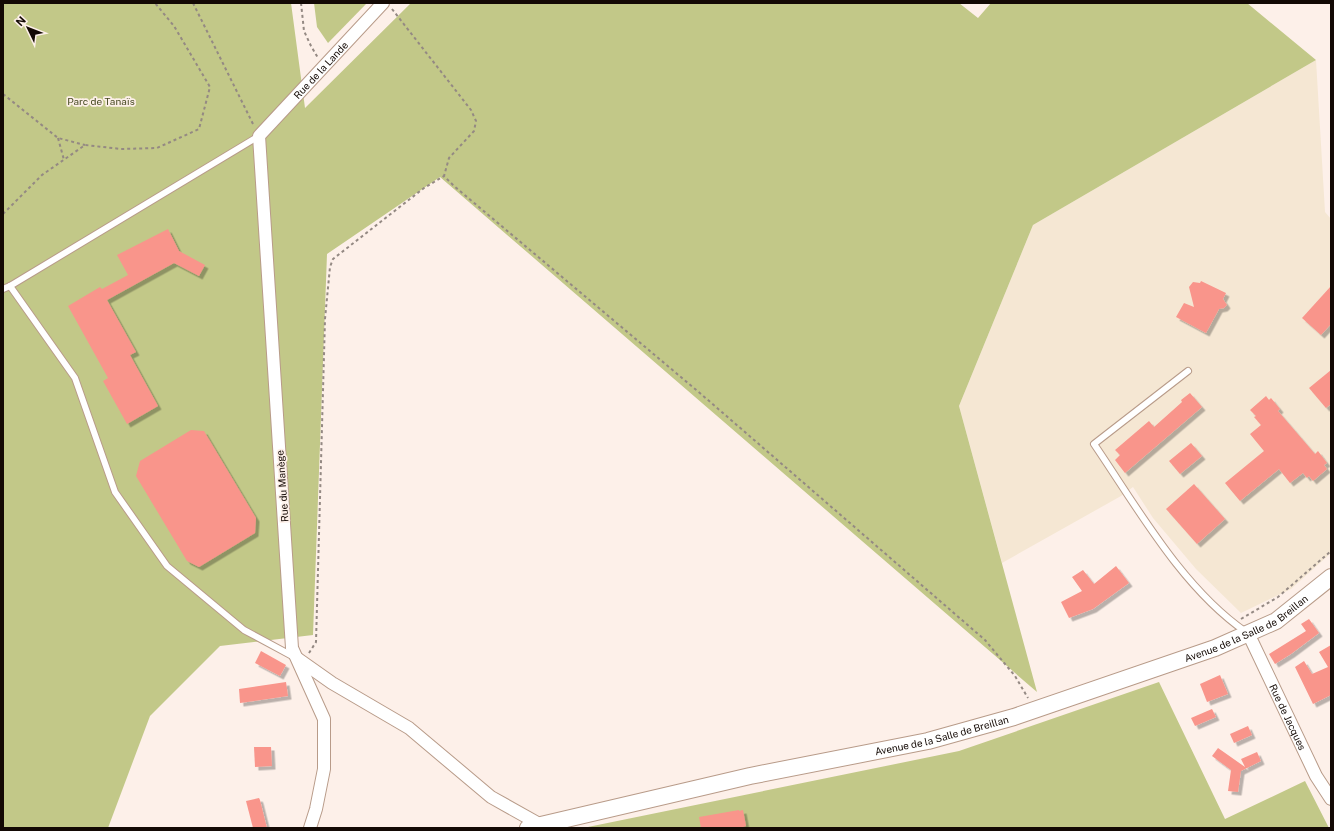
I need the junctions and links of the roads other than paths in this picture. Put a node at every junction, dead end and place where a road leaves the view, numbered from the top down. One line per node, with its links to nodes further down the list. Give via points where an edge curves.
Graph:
1 (387, 6): 2 (street, Rue de la Lande, via 323,66)
2 (258, 136): 3 (lane); 8 (street, Rue du Manège, via 292,648)
3 (10, 286): 4 (lane); 8 (lane, via 75,378 115,492 167,566 244,630)
4 (3, 289)
5 (1188, 371): 7 (lane, via 1094,444 1191,582)
6 (1331, 577): 7 (street, Avenue de la Salle de Breillan, via 1276,621)
7 (1248, 633): 9 (street, Rue de Jacques, via 1316,776); 10 (street, Avenue de la Salle de Breillan, via 1215,648 1035,710 928,741 750,776)
8 (300, 661): 10 (street, via 332,684 410,728 491,797); 11 (street, Rue du Manège, via 324,719 324,769)
9 (1331, 799)
10 (534, 826)
11 (310, 828)

